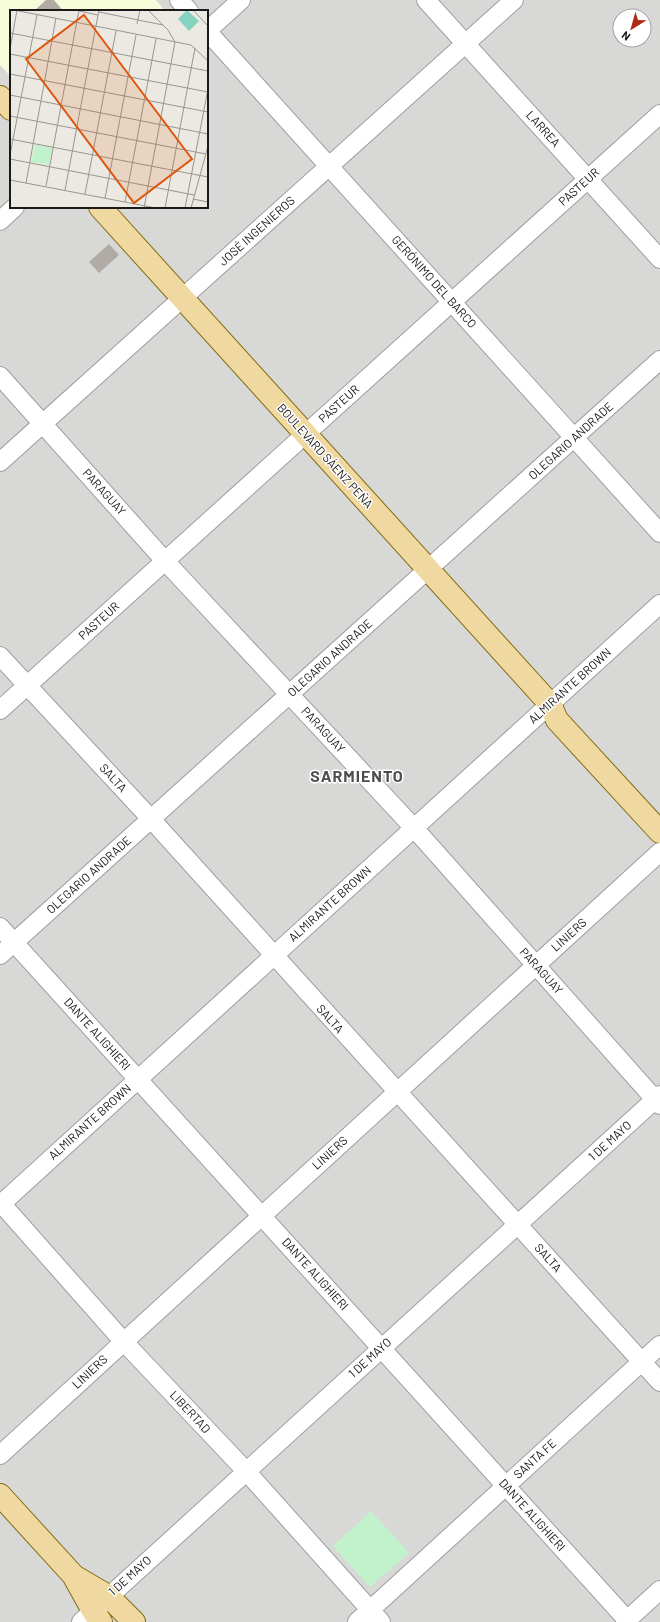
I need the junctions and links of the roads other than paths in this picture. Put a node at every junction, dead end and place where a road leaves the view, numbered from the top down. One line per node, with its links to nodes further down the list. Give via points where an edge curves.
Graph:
1 (179, 0): 5 (street)
2 (241, 0): 6 (street)
3 (426, 0): 8 (street, LARREA)
4 (514, 0): 8 (street, JOSÉ INGENIEROS)
5 (188, 10)
6 (208, 30)
7 (208, 32): 12 (street, GERÓNIMO DEL BARCO)
8 (466, 44): 12 (street, JOSÉ INGENIEROS); 13 (street, LARREA)
9 (0, 97): 10 (main road)
10 (10, 108)
11 (660, 114): 13 (street, PASTEUR)
12 (329, 166): 18 (street, JOSÉ INGENIEROS); 19 (street, GERÓNIMO DEL BARCO)
13 (588, 179): 17 (street, LARREA); 19 (street, PASTEUR)
14 (14, 208): 16 (street)
15 (101, 208): 18 (main road, BOULEVARD SÁENZ PEÑA)
16 (0, 221)
17 (660, 259)
18 (182, 298): 22 (street, JOSÉ INGENIEROS); 23 (main road, BOULEVARD SÁENZ PEÑA)
19 (452, 302): 23 (street, PASTEUR); 24 (street, GERÓNIMO DEL BARCO)
20 (660, 360): 24 (street, OLEGARIO ANDRADE)
21 (0, 376): 22 (street, PARAGUAY)
22 (42, 424): 25 (street, JOSÉ INGENIEROS); 27 (street, PARAGUAY)
23 (305, 434): 27 (street, PASTEUR); 28 (main road, BOULEVARD SÁENZ PEÑA)
24 (574, 438): 26 (street, GERÓNIMO DEL BARCO); 28 (street, OLEGARIO ANDRADE)
25 (0, 462)
26 (660, 533)
27 (165, 561): 31 (street, PASTEUR); 32 (street, PARAGUAY)
28 (428, 569): 32 (street, OLEGARIO ANDRADE); 33 (main road, BOULEVARD SÁENZ PEÑA)
29 (660, 604): 33 (street, ALMIRANTE BROWN)
30 (0, 656): 31 (street, SALTA)
31 (27, 686): 34 (street, PASTEUR); 36 (street, SALTA)
32 (290, 694): 36 (street, OLEGARIO ANDRADE); 37 (street, PARAGUAY)
33 (550, 704): 35 (main road, BOULEVARD SÁENZ PEÑA, via 563,711); 37 (street, ALMIRANTE BROWN); 38 (main road, BOULEVARD SÁENZ PEÑA, via 557,720)
34 (0, 710)
35 (660, 817)
36 (151, 820): 41 (street, OLEGARIO ANDRADE); 43 (street, SALTA)
37 (414, 828): 43 (street, ALMIRANTE BROWN); 44 (street, PARAGUAY)
38 (660, 832)
39 (660, 852): 44 (street, LINIERS)
40 (0, 927): 41 (street, DANTE ALIGHIERI)
41 (14, 943): 42 (street, OLEGARIO ANDRADE); 45 (street, DANTE ALIGHIERI)
42 (0, 955)
43 (274, 956): 45 (street, ALMIRANTE BROWN); 46 (street, SALTA)
44 (536, 965): 46 (street, LINIERS); 47 (street, PARAGUAY)
45 (138, 1079): 48 (street, ALMIRANTE BROWN); 49 (street, DANTE ALIGHIERI)
46 (397, 1092): 49 (street, LINIERS); 50 (street, SALTA)
47 (658, 1100): 50 (street, 1 DE MAYO)
48 (0, 1203): 51 (street, LIBERTAD)
49 (261, 1216): 51 (street, LINIERS); 53 (street, DANTE ALIGHIERI)
50 (518, 1224): 53 (street, 1 DE MAYO); 54 (street, SALTA)
51 (123, 1341): 56 (street, LINIERS); 57 (street, LIBERTAD)
52 (660, 1345): 54 (street, SANTA FE)
53 (382, 1348): 57 (street, 1 DE MAYO); 58 (street, DANTE ALIGHIERI)
54 (641, 1362): 55 (street, SALTA); 58 (street, SANTA FE)
55 (660, 1382)
56 (0, 1455)
57 (246, 1471): 61 (street, 1 DE MAYO); 62 (street, LIBERTAD)
58 (506, 1486): 62 (street, SANTA FE); 63 (street, DANTE ALIGHIERI)
59 (0, 1495): 61 (main road, via 73,1575)
60 (660, 1590): 63 (street)
61 (96, 1613): 64 (main road)
62 (376, 1616): 65 (street, SANTA FE)
63 (627, 1621)
64 (134, 1622)
65 (357, 1622)

